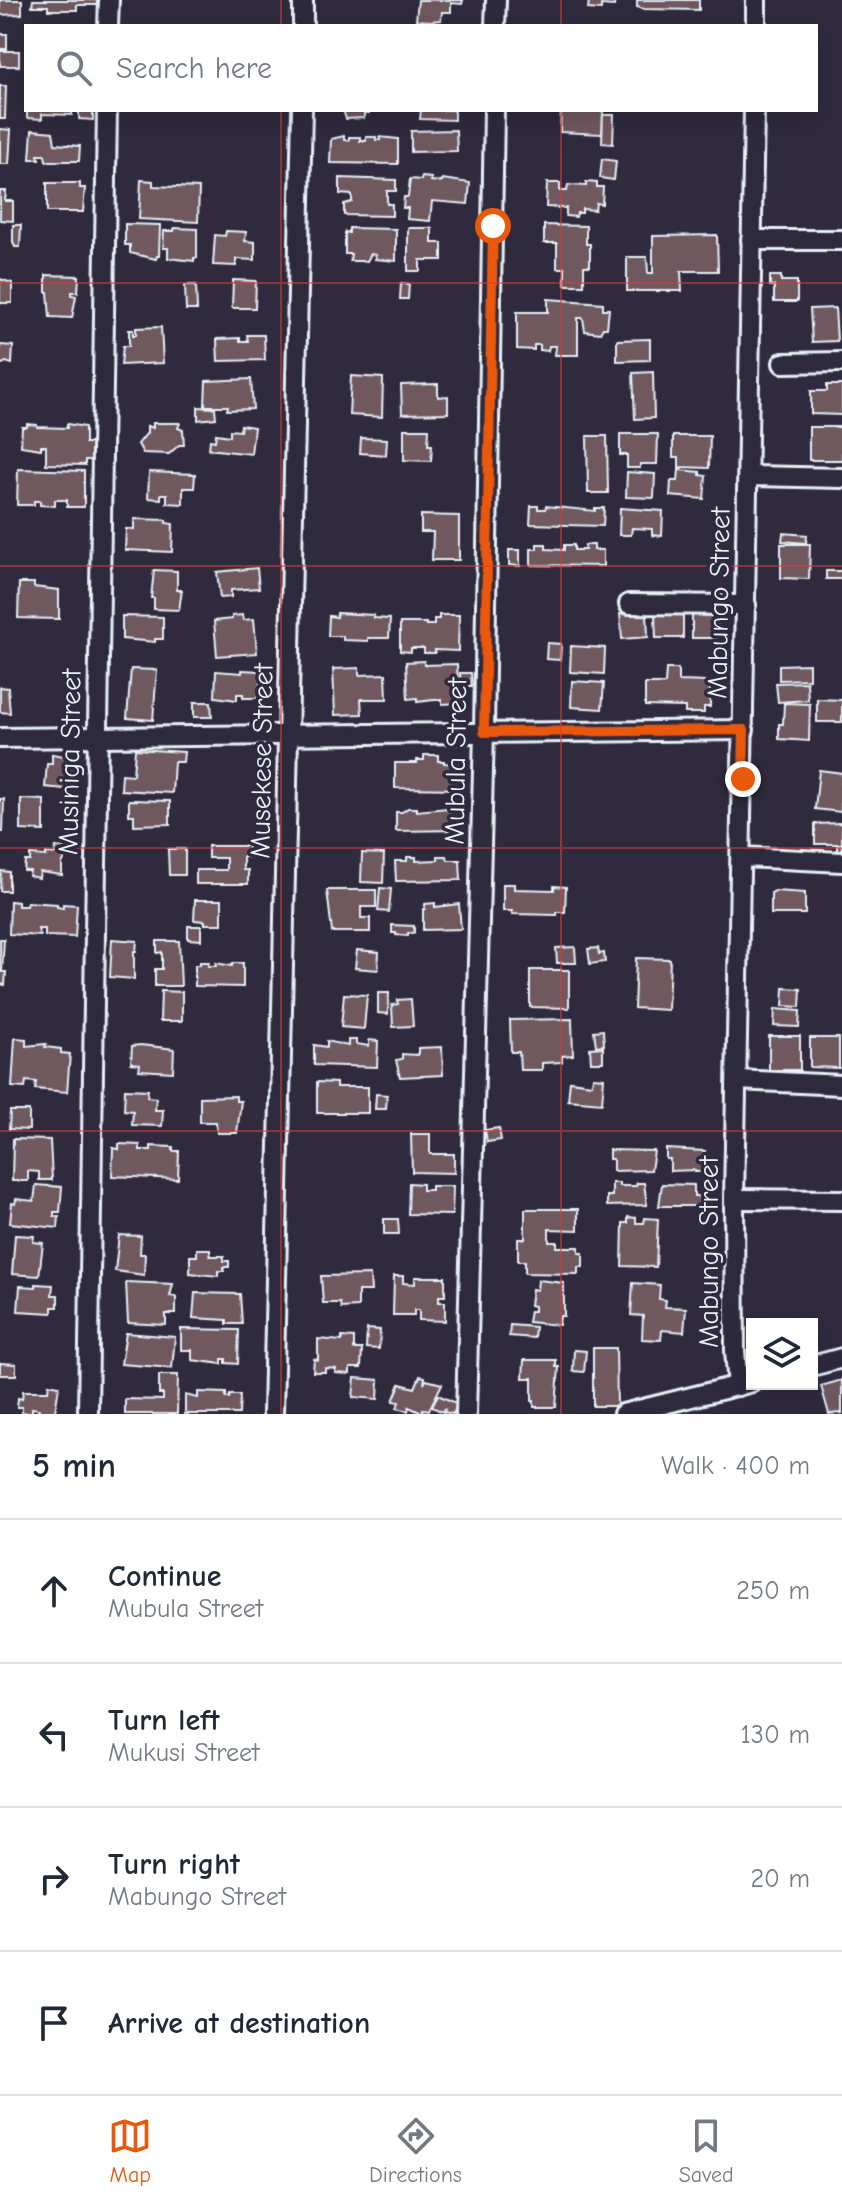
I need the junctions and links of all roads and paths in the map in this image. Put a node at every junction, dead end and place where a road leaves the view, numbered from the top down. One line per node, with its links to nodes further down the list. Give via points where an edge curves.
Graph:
1 (109, 0): 5 (street)
2 (303, 0): 6 (street)
3 (496, 0): 7 (street)
4 (756, 0): 8 (street)
5 (108, 24)
6 (303, 24)
7 (495, 24)
8 (756, 24)
9 (107, 112): 24 (street, Musiniga Street)
10 (302, 112): 23 (street, Musekese Street)
11 (494, 112): 22 (street, Mubula Street)
12 (754, 112): 13 (street, Mabungo Street)
13 (751, 240): 14 (street); 17 (street, Mabungo Street)
14 (842, 240)
15 (842, 362): 16 (street)
16 (783, 363)
17 (748, 476): 18 (street); 20 (street, Mabungo Street)
18 (842, 478)
19 (629, 604): 20 (street)
20 (746, 605): 21 (street, Mabungo Street)
21 (744, 730): 22 (street); 26 (street, Mabungo Street)
22 (484, 732): 23 (street); 38 (street, Mubula Street)
23 (290, 735): 24 (street); 37 (street, Musekese Street)
24 (97, 737): 25 (street); 36 (street, Musiniga Street)
25 (0, 738)
26 (742, 857): 27 (street); 28 (street, Mabungo Street)
27 (842, 862)
28 (737, 1080): 29 (street); 30 (street, Mabungo Street)
29 (842, 1085)
30 (734, 1199): 31 (street); 34 (street, Mabungo Street, via 735,1351)
31 (842, 1200)
32 (842, 1358): 33 (street)
33 (818, 1364)
34 (745, 1384): 35 (street)
35 (686, 1406): 39 (street)
36 (88, 1414)
37 (273, 1414)
38 (466, 1414)
39 (623, 1414)

